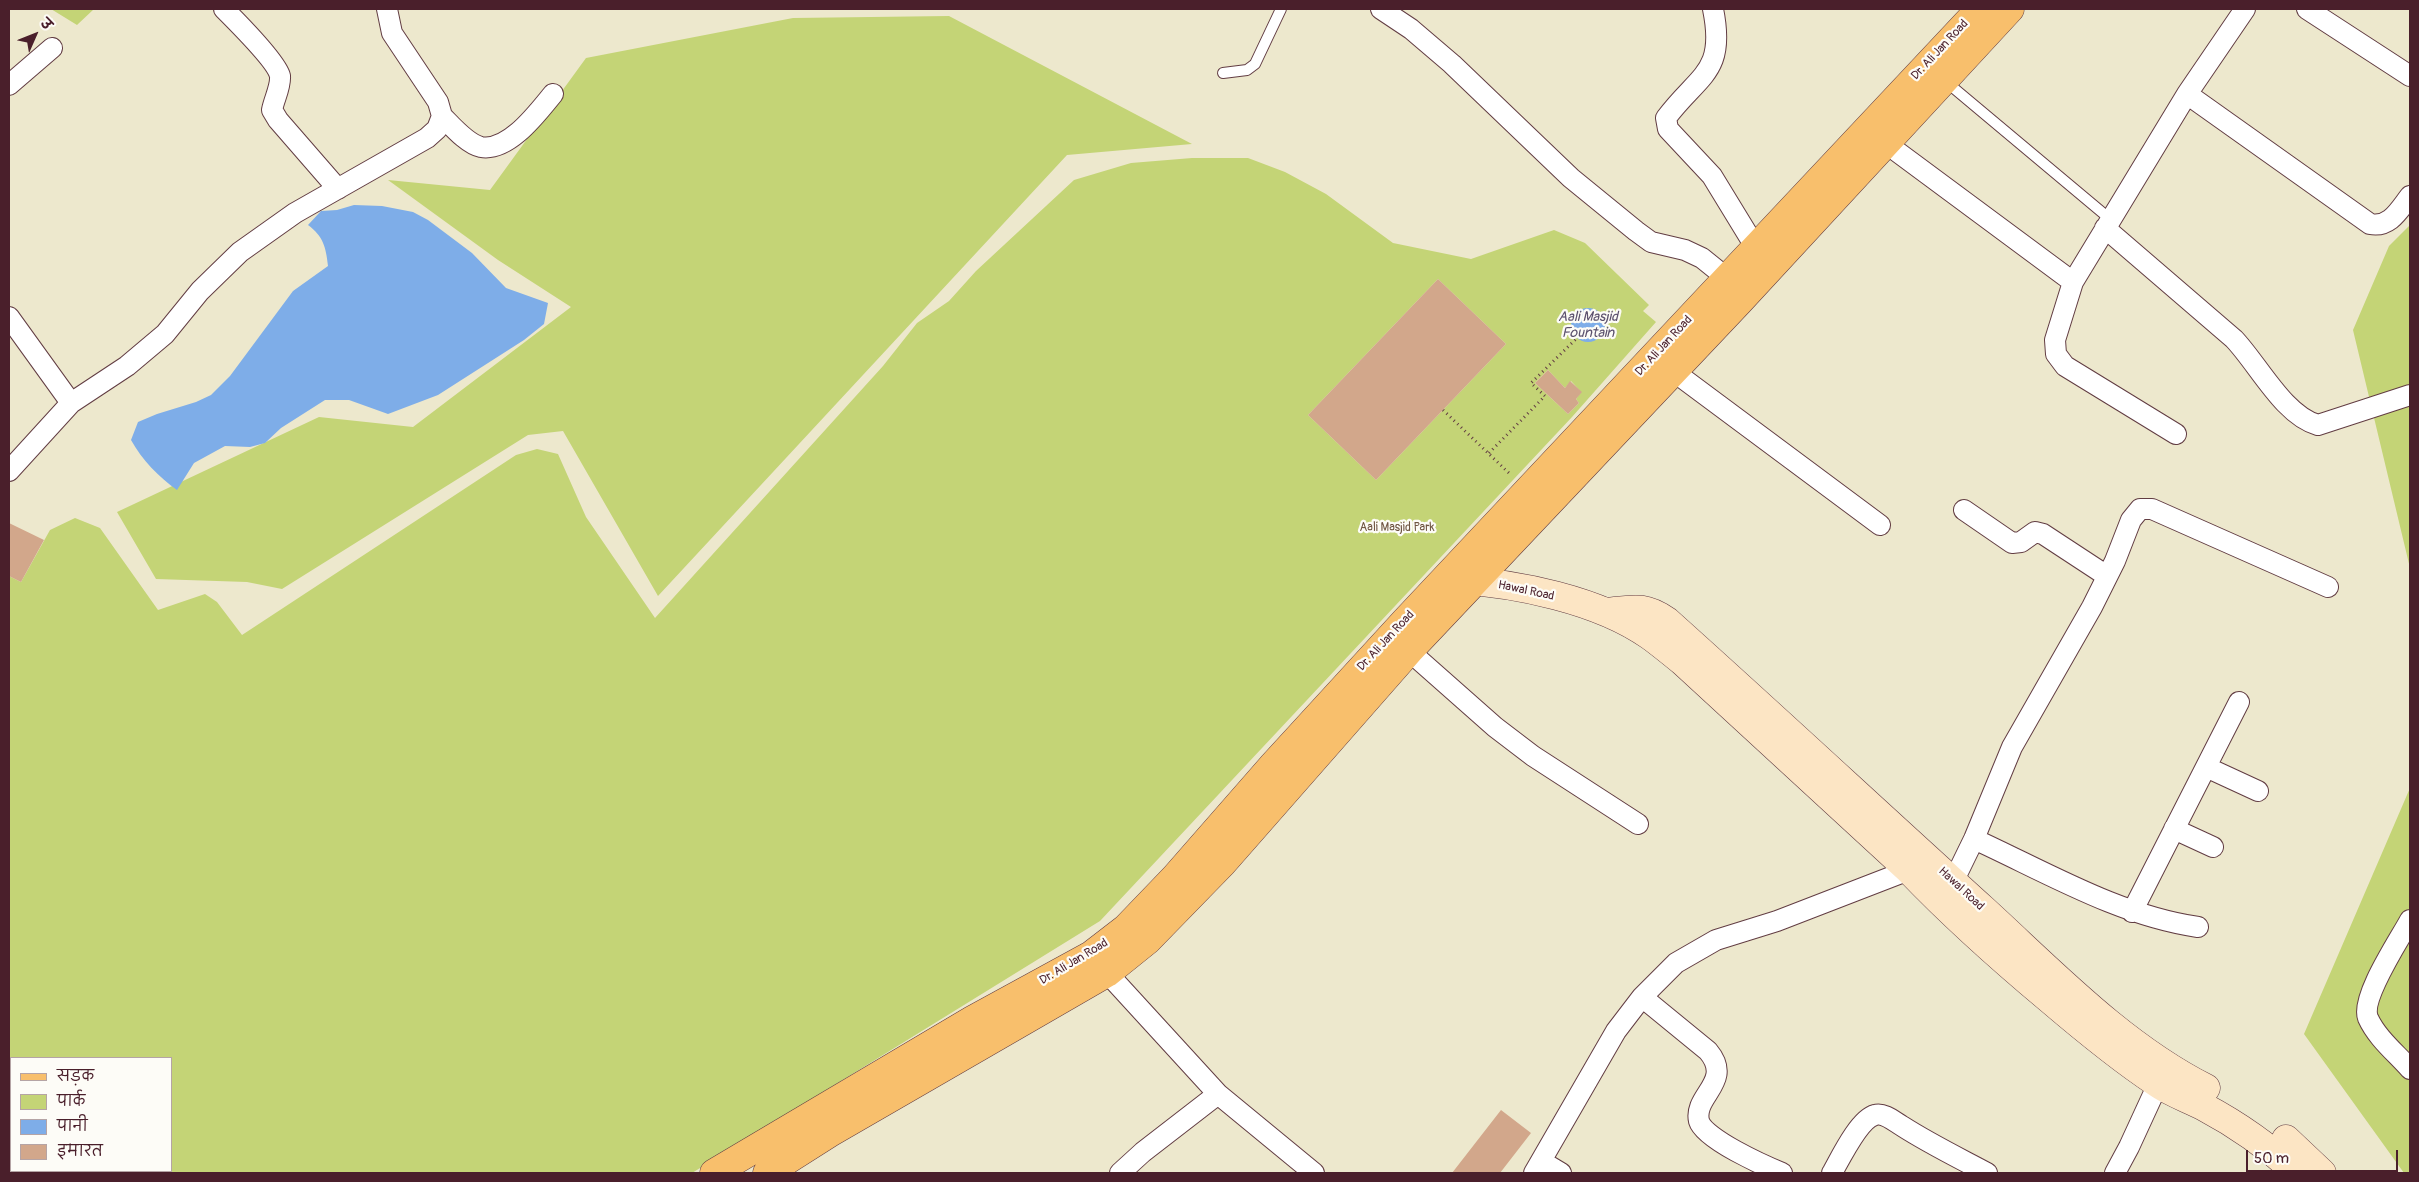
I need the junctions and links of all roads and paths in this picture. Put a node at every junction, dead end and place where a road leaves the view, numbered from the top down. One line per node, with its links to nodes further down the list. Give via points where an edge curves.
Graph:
1 (224, 9): 19 (street, via 280,74 272,110 278,120)
2 (387, 9): 17 (street, via 392,33 438,102)
3 (1281, 9): 11 (lane, via 1255,64 1247,70)
4 (1381, 9): 23 (street, via 1411,28 1571,178 1636,232 1651,242 1685,250 1702,258)
5 (1713, 9): 22 (street, via 1718,32 1715,56 1701,81 1666,118 1668,129 1712,176)
6 (1980, 9): 18 (main road, Dr. Ali Jan Road)
7 (2010, 9): 13 (main road, Dr. Ali Jan Road)
8 (2245, 9): 16 (street)
9 (2306, 9): 12 (street)
10 (52, 48): 14 (street)
11 (1223, 73)
12 (2410, 76)
13 (1943, 79): 18 (main road, Dr. Ali Jan Road); 21 (lane)
14 (9, 85)
15 (553, 94): 17 (street, via 530,123 512,138 495,146 481,147 470,142)
16 (2187, 94): 20 (street, via 2370,224 2386,223); 21 (street)
17 (442, 116): 19 (street, via 437,129 427,138)
18 (1875, 136): 22 (main road, Dr. Ali Jan Road); 24 (street); 27 (main road, Dr. Ali Jan Road)
19 (338, 189): 29 (street, via 295,213 240,252 200,291 165,334 127,366)
20 (2410, 196)
21 (2108, 224): 24 (street); 28 (street, via 2234,339 2251,356 2287,406 2308,422 2318,425)
22 (1756, 248): 23 (main road, Dr. Ali Jan Road)
23 (1728, 278): 33 (main road, Dr. Ali Jan Road)
24 (2074, 282): 31 (street, via 2055,340 2056,354 2065,366)
25 (9, 317): 29 (street)
26 (1577, 338): 32 (path, via 1531,383 1545,396)
27 (1673, 371): 33 (main road, Dr. Ali Jan Road); 37 (street)
28 (2410, 395)
29 (71, 403): 34 (street)
30 (1443, 410): 32 (path)
31 (2176, 434)
32 (1488, 453): 35 (path)
33 (1578, 455): 35 (main road, Dr. Ali Jan Road); 40 (main road, Dr. Ali Jan Road)
34 (9, 470)
35 (1528, 491): 39 (main road, Dr. Ali Jan Road)
36 (1964, 510): 38 (street, via 2012,543 2021,542 2036,532 2044,534)
37 (1880, 525)
38 (2108, 576): 41 (street, via 2131,520 2140,509 2152,509); 49 (street, via 2012,747)
39 (1444, 579): 40 (main road, Hawal Road); 43 (main road, Dr. Ali Jan Road)
40 (1475, 581): 42 (main road, Hawal Road, via 1531,591); 43 (main road, Dr. Ali Jan Road)
41 (2328, 587)
42 (1606, 612): 51 (main road, Hawal Road, via 1649,635 1683,662); 52 (main road, Hawal Road, via 1641,608 1667,621 1785,726)
43 (1400, 643): 47 (street, via 1495,727 1533,756); 56 (main road, Dr. Ali Jan Road, via 1222,864 1148,940)
44 (2239, 702): 45 (street)
45 (2206, 767): 46 (street); 48 (street)
46 (2258, 791)
47 (1638, 824)
48 (2174, 829): 50 (street); 53 (street)
49 (1974, 839): 52 (street); 53 (street)
50 (2213, 847)
51 (1909, 870): 52 (main road, Hawal Road); 57 (street, via 1777,921 1716,940 1676,963)
52 (1946, 891): 59 (main road, Hawal Road, via 1996,953 2083,1028); 73 (main road, Hawal Road, via 2144,1051 2254,1114)
53 (2132, 912): 55 (street, via 2166,923)
54 (2410, 920): 58 (street, via 2368,1000 2367,1016)
55 (2198, 927)
56 (1099, 964): 60 (street); 63 (main road, Dr. Ali Jan Road, via 972,1020); 64 (main road, Dr. Ali Jan Road)
57 (1642, 997): 61 (street, via 1717,1062 1718,1072 1699,1111 1699,1122); 62 (street, via 1616,1031)
58 (2410, 1069)
59 (2158, 1084): 71 (street); 72 (main road, Hawal Road, via 2246,1132)
60 (1218, 1094): 65 (street); 66 (street)
61 (1742, 1166): 68 (street)
62 (1538, 1167): 67 (street)
63 (714, 1173)
64 (767, 1173)
65 (1120, 1173)
66 (1314, 1173)
67 (1561, 1173)
68 (1782, 1173)
69 (1832, 1173): 70 (street, via 1858,1129 1875,1114 1885,1116 1930,1144)
70 (1988, 1173)
71 (2115, 1173)
72 (2297, 1173)
73 (2322, 1173)

